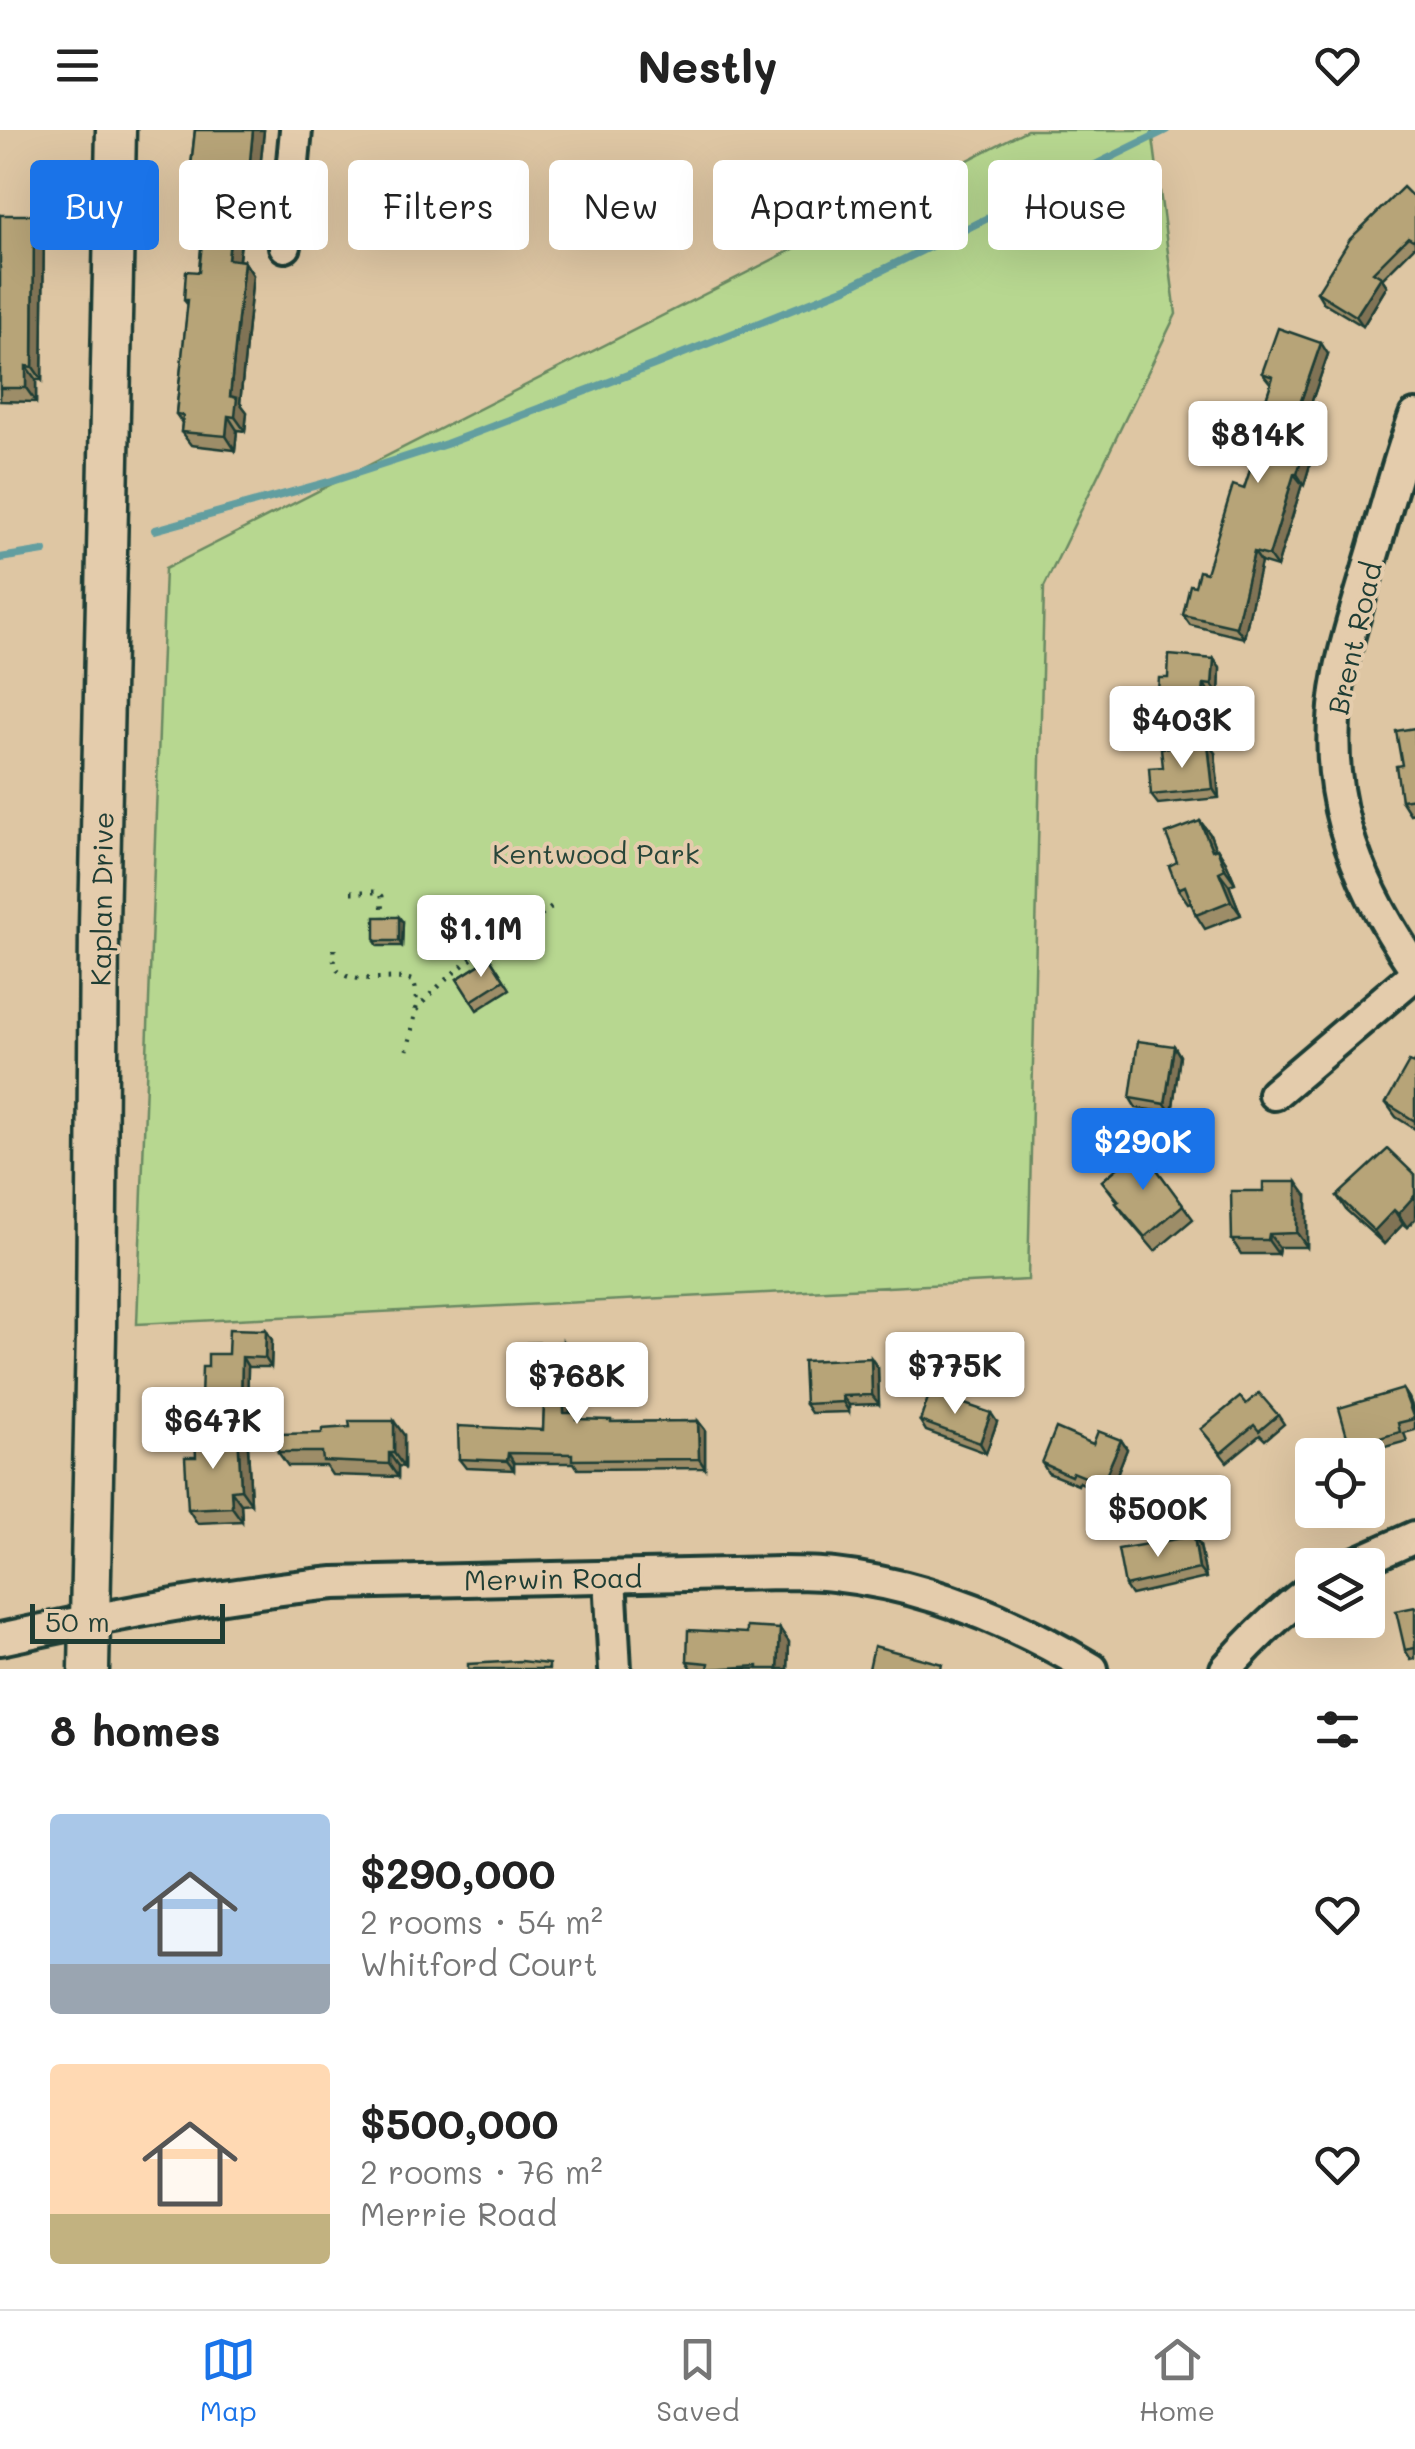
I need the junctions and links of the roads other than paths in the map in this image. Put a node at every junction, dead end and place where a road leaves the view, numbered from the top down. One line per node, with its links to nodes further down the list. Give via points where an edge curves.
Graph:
1 (116, 130): 11 (street, Kaplan Drive)
2 (296, 130): 3 (street)
3 (293, 160)
4 (1415, 416): 5 (street, Brent Road, via 1347,642 1333,750 1340,812 1362,879)
5 (1415, 971): 6 (street)
6 (1274, 1094)
7 (1415, 1536): 8 (street)
8 (1385, 1550)
9 (610, 1577): 11 (street, Merwin Road, via 334,1583); 14 (street); 15 (street, Merwin Road, via 780,1572 878,1582 1002,1621)
10 (1295, 1603): 16 (street)
11 (89, 1620): 12 (street, Merwin Road); 13 (street, Kaplan Drive)
12 (0, 1639)
13 (88, 1669)
14 (615, 1669)
15 (1092, 1669)
16 (1226, 1669)

